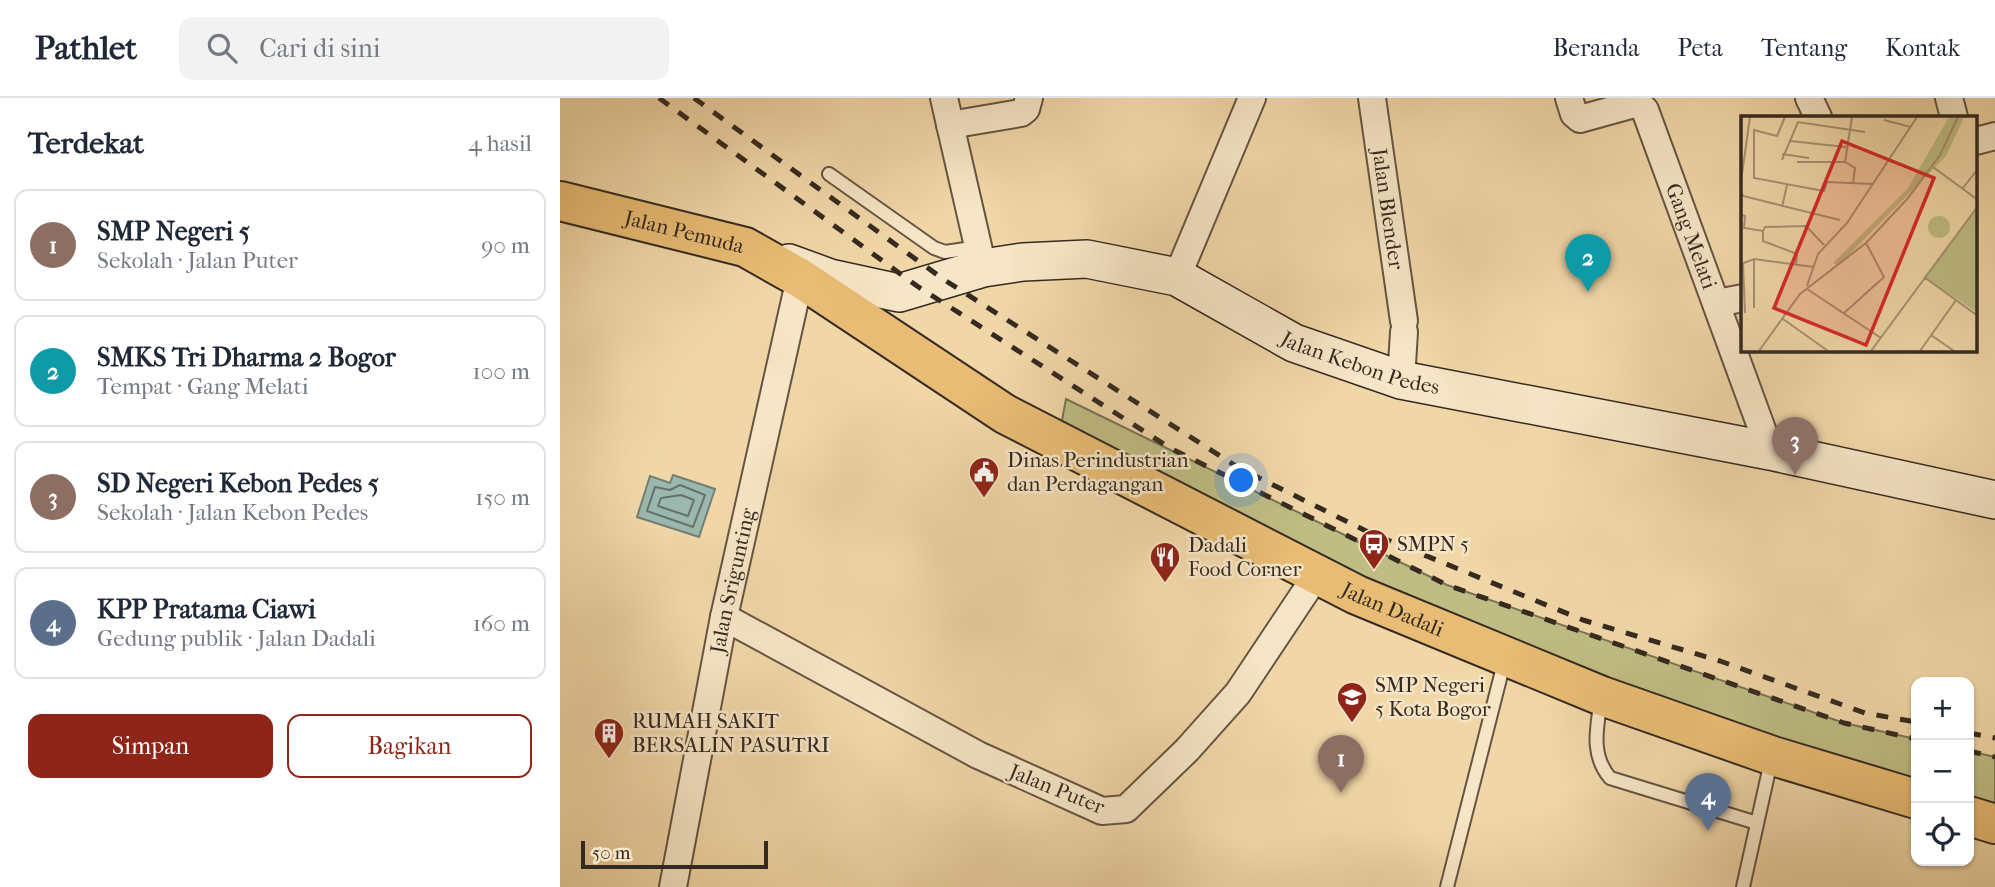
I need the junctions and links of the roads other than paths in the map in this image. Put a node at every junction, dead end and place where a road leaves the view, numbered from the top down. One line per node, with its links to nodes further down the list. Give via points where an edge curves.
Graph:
1 (944, 98): 10 (street)
2 (1029, 98): 10 (street, via 1021,113)
3 (1252, 98): 17 (street)
4 (1372, 98): 23 (street, Jalan Blender, via 1398,260 1404,326)
5 (1569, 98): 21 (street, Gang Melati, via 1580,119 1629,104 1638,103 1645,110)
6 (1808, 98): 8 (street)
7 (1948, 98): 9 (street)
8 (1817, 116)
9 (1954, 116)
10 (950, 125): 16 (street)
11 (1995, 136): 12 (street)
12 (1978, 140)
13 (829, 174): 16 (lane, via 934,248)
14 (560, 201): 15 (main road, Jalan Pemuda)
15 (745, 247): 18 (main road, Jalan Pemuda); 19 (main road, Jalan Kebon Pedes, via 830,278)
16 (981, 258): 17 (main road, Jalan Kebon Pedes, via 1023,262 1087,259); 19 (main road, Jalan Kebon Pedes)
17 (1177, 277): 23 (main road, Jalan Kebon Pedes, via 1294,343)
18 (800, 278): 22 (main road, Jalan Dadali); 27 (street, Jalan Srigunting)
19 (899, 292): 22 (main road, via 891,308 890,328)
20 (1741, 299): 21 (street)
21 (1717, 303): 24 (street, Gang Melati)
22 (902, 348): 26 (main road, Jalan Dadali, via 1005,414)
23 (1401, 380): 24 (main road, Jalan Kebon Pedes)
24 (1770, 451): 25 (main road, Jalan Kebon Pedes)
25 (1995, 499)
26 (1310, 587): 27 (street, Jalan Puter, via 1238,693 1126,809 1114,812 1102,811 978,755); 28 (main road, Jalan Dadali)
27 (724, 617): 35 (street, Jalan Srigunting)
28 (1506, 659): 29 (main road, Jalan Dadali); 36 (lane)
29 (1602, 696): 30 (main road, Jalan Dadali); 33 (lane, via 1596,751 1610,778)
30 (1773, 756): 31 (main road, Jalan Dadali); 33 (lane)
31 (1911, 798)
32 (1974, 818): 34 (main road)
33 (1757, 823): 37 (lane)
34 (1995, 824)
35 (673, 887)
36 (1447, 887)
37 (1743, 887)

